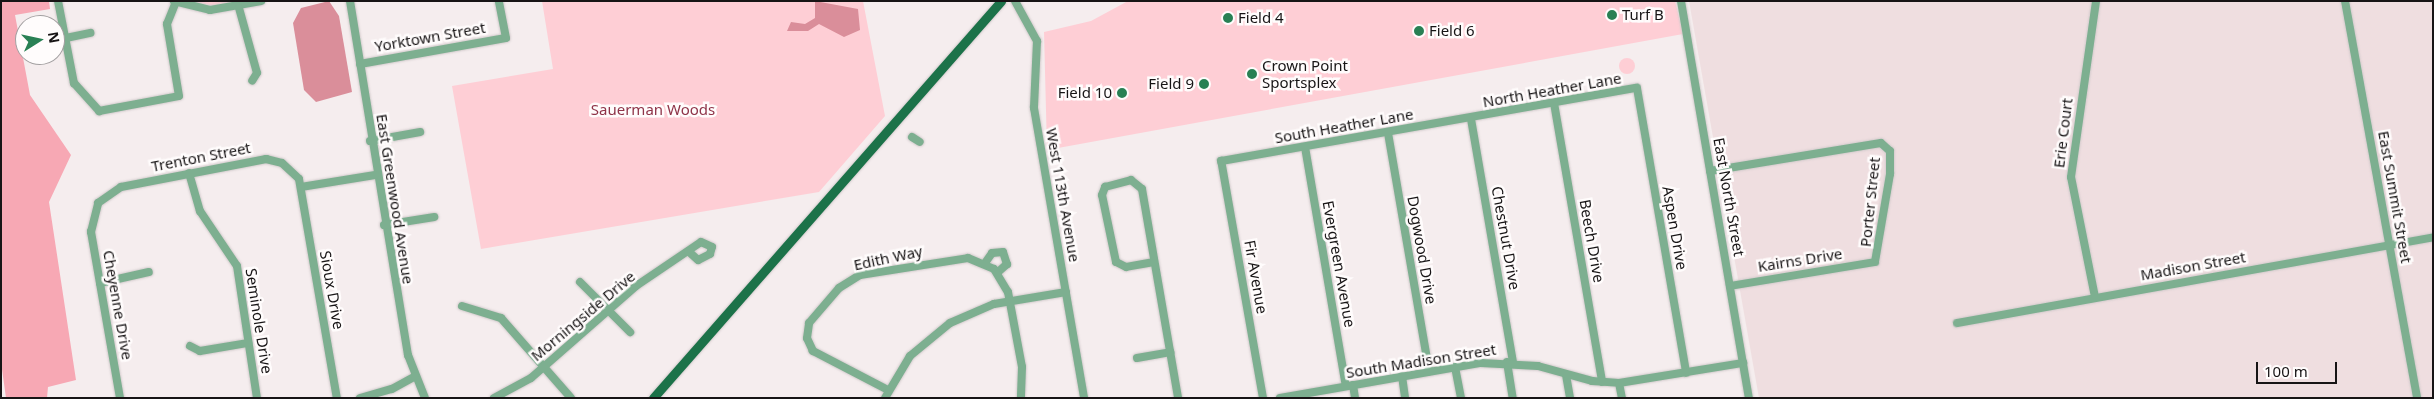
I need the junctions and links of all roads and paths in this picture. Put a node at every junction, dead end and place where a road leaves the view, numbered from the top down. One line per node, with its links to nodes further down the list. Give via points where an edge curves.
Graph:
1 (58, 1): 13 (street)
2 (261, 1): 11 (street)
3 (350, 1): 14 (street, East Greenwood Avenue)
4 (499, 1): 14 (street, Yorktown Street, via 506,38)
5 (1001, 1): 76 (main road)
6 (1016, 1): 44 (street, West 113th Avenue, via 1037,41 1034,108)
7 (1681, 1): 26 (street, East North Street)
8 (2096, 1): 45 (street, Erie Court, via 2071,177)
9 (2345, 1): 34 (street, East Summit Street)
10 (175, 2): 11 (street, via 210,10); 13 (street, via 167,24 179,96 99,111 74,83)
11 (239, 8): 15 (street, via 257,73)
12 (90, 33): 13 (street)
13 (66, 38)
14 (360, 64): 22 (street, East Greenwood Avenue)
15 (252, 81)
16 (1637, 88): 17 (street, North Heather Lane); 60 (street, Aspen Drive)
17 (1554, 103): 18 (street, North Heather Lane); 64 (street, Beech Drive)
18 (1471, 118): 20 (street, South Heather Lane); 55 (street, Chestnut Drive)
19 (420, 132): 22 (street)
20 (1388, 133): 24 (street, South Heather Lane); 59 (street, Dogwood Drive)
21 (912, 137): 23 (street)
22 (370, 142): 28 (street, East Greenwood Avenue)
23 (920, 142)
24 (1305, 147): 25 (street, South Heather Lane); 66 (street, Evergreen Avenue)
25 (1221, 161): 80 (street, Fir Avenue)
26 (1710, 171): 37 (street, Porter Street, via 1886,145 1890,174); 43 (street, East North Street)
27 (188, 173): 29 (street, Trenton Street, via 266,159 294,170); 30 (street, Trenton Street, via 121,187 105,195); 51 (street, Seminole Drive, via 200,211 237,266)
28 (375, 175): 29 (street); 32 (street, East Greenwood Avenue)
29 (301, 187): 71 (street, Sioux Drive)
30 (92, 216): 42 (street, Cheyenne Drive)
31 (434, 217): 32 (street)
32 (384, 225): 62 (street, East Greenwood Avenue)
33 (2433, 236): 34 (street, Madison Street)
34 (2390, 244): 45 (street, Madison Street); 89 (street, East Summit Street)
35 (688, 251): 48 (street, Morningside Drive)
36 (1154, 262): 36 (street, via 1140,184 1131,180 1106,187 1102,195 1116,262 1126,267); 53 (street)
37 (1875, 262): 43 (street, Kairns Drive)
38 (985, 263): 40 (street, Edith Way); 40 (street, via 992,253 1003,252 1007,264); 67 (street, Edith Way, via 957,258 860,275 839,288 812,318 807,338 813,351)
39 (149, 272): 42 (street)
40 (998, 272): 46 (street)
41 (580, 282): 48 (street)
42 (100, 283): 69 (street, Cheyenne Drive)
43 (1730, 286): 56 (street, East North Street)
44 (1066, 292): 46 (street); 78 (street, West 113th Avenue)
45 (2095, 297): 49 (street, Madison Street)
46 (1011, 301): 67 (street, via 978,308 936,332 910,356); 77 (street, via 1022,366)
47 (462, 306): 57 (street, via 501,318)
48 (605, 311): 50 (street); 57 (street, Morningside Drive)
49 (1957, 323)
50 (630, 332)
51 (248, 343): 52 (street, via 200,351); 70 (street, Seminole Drive)
52 (190, 346)
53 (1170, 352): 54 (street); 79 (street)
54 (1137, 358)
55 (1510, 362): 58 (street, South Madison Street); 61 (street, South Madison Street); 85 (street, Chestnut Drive)
56 (1743, 363): 60 (street, South Madison Street); 88 (street, East North Street)
57 (544, 366): 74 (street, Morningside Drive, via 520,386); 75 (street)
58 (1455, 366): 59 (street, South Madison Street); 84 (street)
59 (1429, 371): 63 (street, South Madison Street)
60 (1686, 373): 65 (street, South Madison Street)
61 (1566, 375): 64 (street, South Madison Street); 86 (street)
62 (415, 376): 72 (street, via 392,389); 73 (street, East Greenwood Avenue)
63 (1402, 376): 66 (street, South Madison Street); 83 (street)
64 (1602, 382): 65 (street, South Madison Street)
65 (1619, 382): 87 (street)
66 (1349, 386): 68 (street, South Madison Street); 82 (street, Evergreen Avenue)
67 (887, 394)
68 (1300, 396): 81 (street, South Madison Street)
69 (120, 398)
70 (257, 398)
71 (337, 398)
72 (360, 398)
73 (425, 398)
74 (494, 398)
75 (571, 398)
76 (653, 398)
77 (1021, 398)
78 (1084, 398)
79 (1178, 398)
80 (1263, 398)
81 (1280, 398)
82 (1355, 398)
83 (1405, 398)
84 (1461, 398)
85 (1513, 398)
86 (1570, 398)
87 (1622, 398)
88 (1749, 398)
89 (2417, 398)

